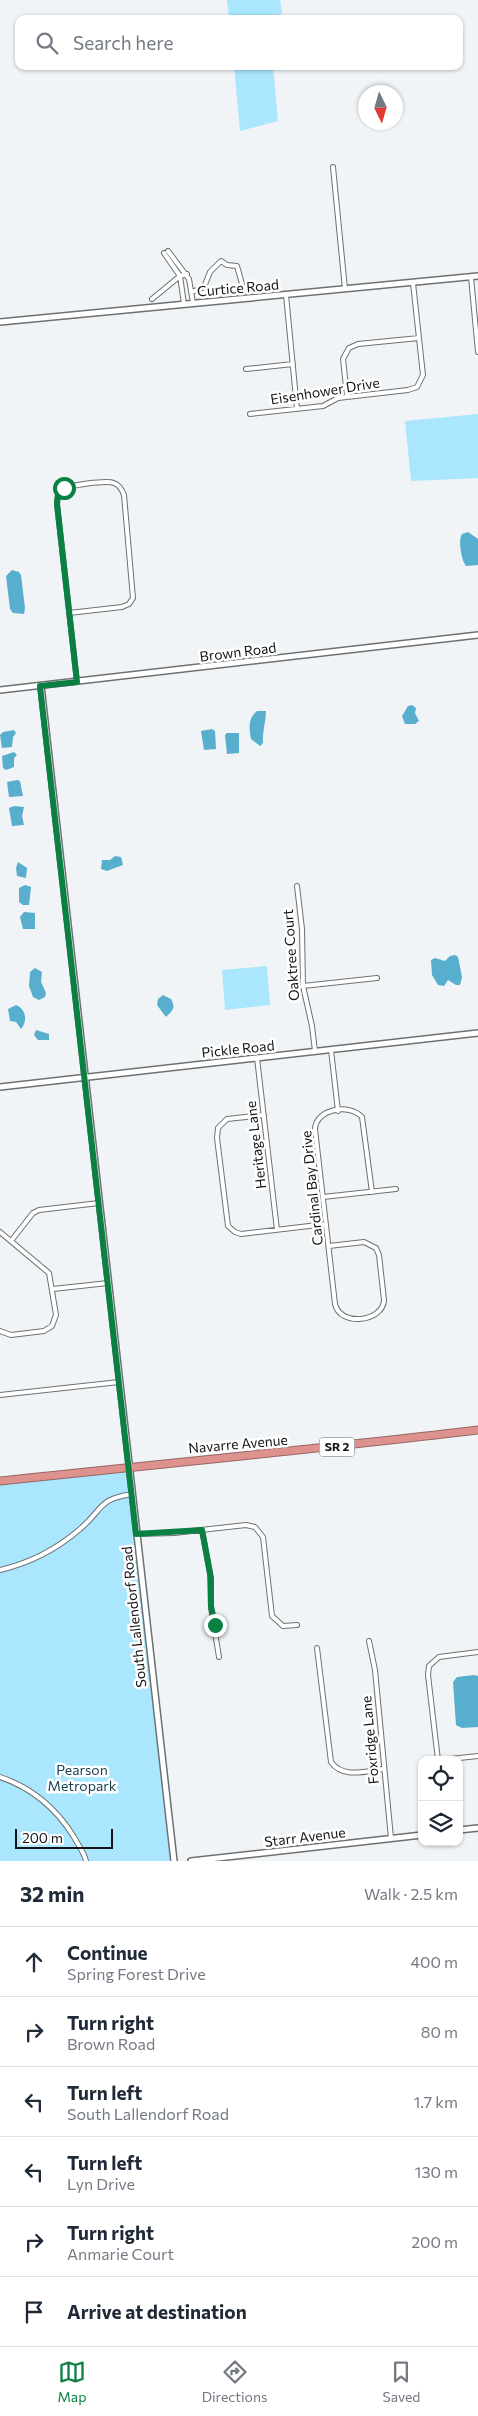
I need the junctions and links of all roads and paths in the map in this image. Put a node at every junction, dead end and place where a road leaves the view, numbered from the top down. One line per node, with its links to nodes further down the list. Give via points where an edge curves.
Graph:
1 (333, 167): 7 (street)
2 (186, 274): 3 (street); 3 (street, via 166,252); 9 (street)
3 (180, 276): 11 (street); 13 (street)
4 (478, 276): 5 (street, Curtice Road)
5 (471, 277): 6 (street, Curtice Road); 16 (street)
6 (414, 282): 7 (street, Curtice Road); 15 (street, Eisenhower Drive)
7 (345, 289): 10 (street, Curtice Road)
8 (244, 291): 9 (street, via 237,266 228,266 221,261 210,272 204,288)
9 (192, 292): 12 (street)
10 (286, 295): 12 (street, Curtice Road); 17 (street)
11 (152, 299)
12 (193, 303): 13 (street, Curtice Road)
13 (184, 304): 14 (street, Curtice Road)
14 (0, 322)
15 (419, 338): 19 (street, via 358,344 350,348 343,359); 19 (street, Eisenhower Drive, via 423,375 417,387)
16 (478, 352)
17 (293, 364): 18 (street); 20 (street)
18 (246, 369)
19 (347, 396): 20 (street, Eisenhower Drive, via 323,406)
20 (297, 409): 21 (street, Eisenhower Drive)
21 (250, 414)
22 (69, 612): 22 (street, via 57,504 60,492 70,486 108,482 119,487 124,495 134,598 122,607); 24 (street)
23 (478, 635): 24 (street, Brown Road)
24 (77, 682): 25 (street, Brown Road)
25 (40, 686): 26 (street, Brown Road); 34 (street, South Lallendorf Road)
26 (0, 690)
27 (297, 886): 29 (street, Oaktree Court)
28 (378, 978): 29 (street)
29 (303, 986): 32 (street, Oaktree Court)
30 (478, 1033): 31 (street, Pickle Road)
31 (331, 1050): 32 (street, Pickle Road); 36 (street)
32 (315, 1051): 33 (street, Pickle Road)
33 (257, 1058): 34 (street, Pickle Road); 37 (street, Heritage Lane)
34 (85, 1077): 35 (street, Pickle Road); 41 (street, South Lallendorf Road)
35 (0, 1087)
36 (338, 1111): 39 (street, via 352,1110 363,1119); 40 (street, Cardinal Bay Drive, via 322,1115 315,1127)
37 (264, 1115): 43 (street, Heritage Lane); 43 (street, via 227,1120 217,1131 226,1220 234,1231 241,1234)
38 (396, 1189): 39 (street)
39 (372, 1192): 40 (street)
40 (323, 1197): 42 (street, Cardinal Bay Drive)
41 (99, 1203): 45 (street, via 39,1210); 47 (street, South Lallendorf Road)
42 (326, 1224): 43 (street); 46 (street, Cardinal Bay Drive)
43 (277, 1230)
44 (0, 1232): 45 (street)
45 (11, 1241): 48 (street, via 48,1271)
46 (329, 1246): 46 (street, Cardinal Bay Drive, via 337,1310 346,1318 376,1315 384,1305 378,1252 374,1245 366,1242)
47 (108, 1283): 48 (street); 50 (street, South Lallendorf Road)
48 (53, 1289): 49 (street, via 56,1318 50,1328 11,1335)
49 (0, 1331)
50 (119, 1382): 51 (street); 53 (street, South Lallendorf Road)
51 (0, 1395)
52 (478, 1430): 53 (highway, Navarre Avenue / SR 2, via 273,1454)
53 (130, 1466): 54 (highway, Navarre Avenue / SR 2); 55 (street, South Lallendorf Road)
54 (0, 1481)
55 (133, 1494): 57 (street, South Lallendorf Road); 58 (street, via 109,1499 80,1529 49,1552)
56 (202, 1530): 57 (street); 59 (street, via 248,1525 259,1530 263,1539 272,1617 283,1626); 63 (street, via 211,1578 211,1606)
57 (136, 1534): 74 (street, South Lallendorf Road)
58 (0, 1570)
59 (297, 1625)
60 (368, 1641): 67 (street, Foxridge Lane, via 384,1746)
61 (317, 1648): 67 (street, via 331,1762 347,1772)
62 (478, 1652): 64 (street, via 439,1657 429,1666)
63 (219, 1657)
64 (440, 1756)
65 (478, 1756): 66 (street)
66 (463, 1758)
67 (383, 1769): 72 (street, Foxridge Lane)
68 (0, 1777): 73 (street, via 27,1788 54,1810 68,1827)
69 (478, 1828): 70 (street)
70 (463, 1830)
71 (418, 1835): 72 (street, Starr Avenue)
72 (391, 1838): 75 (street, Starr Avenue)
73 (86, 1861)
74 (174, 1861)
75 (191, 1861)

